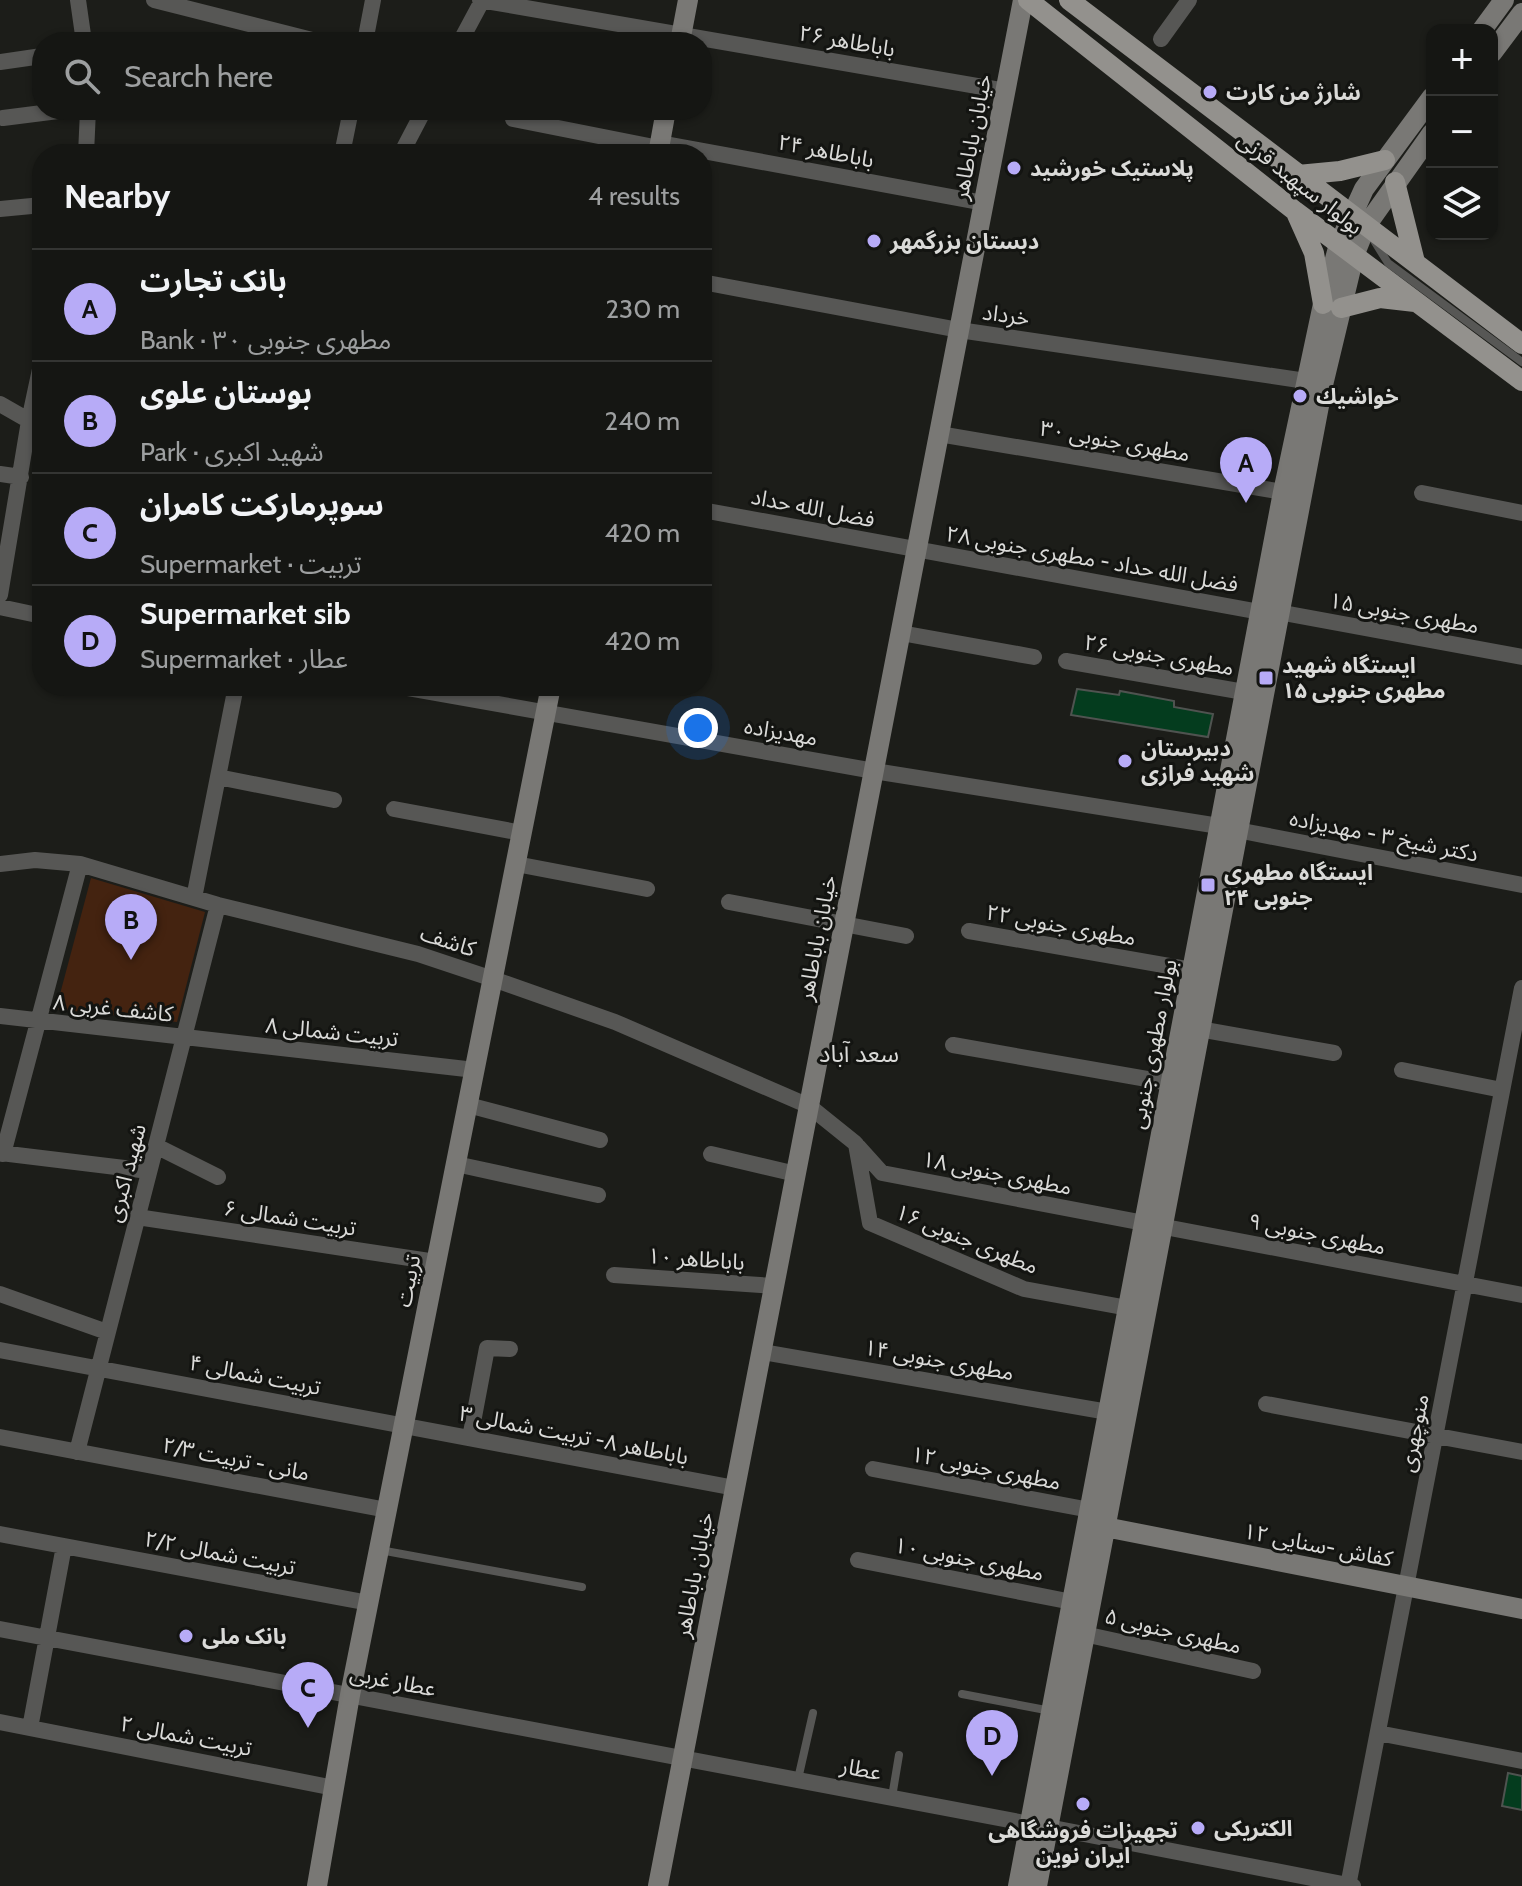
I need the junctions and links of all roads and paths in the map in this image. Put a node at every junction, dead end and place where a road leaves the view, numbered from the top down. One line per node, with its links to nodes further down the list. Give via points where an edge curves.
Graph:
1 (78, 0): 12 (street)
2 (154, 0): 13 (street)
3 (373, 0): 14 (street)
4 (688, 0): 17 (main road)
5 (1025, 0): 23 (main road, خیابان باباطاهر); 45 (main road, بولوار سپهبد قرنی)
6 (1069, 0): 40 (main road, بولوار سپهبد قرنی)
7 (1189, 0): 18 (street)
8 (1504, 0): 11 (main road)
9 (481, 1): 15 (street); 16 (street, باباطاهر ۲۶)
10 (1522, 13): 20 (main road)
11 (1486, 24)
12 (83, 32)
13 (280, 32)
14 (367, 32)
15 (465, 32)
16 (644, 32)
17 (682, 32)
18 (1161, 39)
19 (712, 44): 23 (street, باباطاهر ۲۶)
20 (1498, 45)
21 (32, 57): 22 (street)
22 (0, 62)
23 (1006, 91): 42 (main road, خیابان باباطاهر)
24 (1426, 105): 39 (main road)
25 (32, 114): 26 (street)
26 (3, 118)
27 (88, 120): 33 (street)
28 (349, 120): 34 (street)
29 (419, 120): 35 (street)
30 (518, 120): 36 (street, باباطاهر ۲۴)
31 (664, 120): 37 (main road)
32 (1426, 141): 41 (main road)
33 (86, 144)
34 (344, 144)
35 (406, 144)
36 (639, 144)
37 (660, 144)
38 (712, 157): 42 (street, باباطاهر ۲۴)
39 (1385, 160): 40 (main road); 46 (main road)
40 (1298, 175): 46 (main road, بولوار سپهبد قرنی)
41 (1395, 182): 46 (main road); 48 (main road)
42 (984, 203): 52 (main road, خیابان باباطاهر)
43 (32, 206): 44 (street)
44 (0, 209)
45 (1295, 211): 47 (main road, بولوار سپهبد قرنی); 51 (main road)
46 (1358, 220): 47 (main road, بولوار مطهری جنوبی); 48 (main road, بولوار سپهبد قرنی); 54 (lane, via 1388,263)
47 (1346, 250): 50 (main road, بولوار سپهبد قرنی); 51 (main road, بولوار مطهری جنوبی)
48 (1415, 262): 53 (main road, بولوار سپهبد قرنی)
49 (712, 284): 52 (street, خرداد)
50 (1415, 302): 51 (main road, via 1380,298); 56 (main road, بولوار سپهبد قرنی)
51 (1332, 306): 55 (main road, بولوار مطهری جنوبی); 70 (main road, بولوار مطهری جنوبی)
52 (959, 330): 55 (street, خرداد); 59 (main road, خیابان باباطاهر)
53 (1522, 344)
54 (1522, 362)
55 (1306, 381): 63 (main road, بولوار مطهری جنوبی)
56 (1522, 381)
57 (0, 404): 58 (street)
58 (32, 423)
59 (939, 434): 63 (street, مطهری جنوبی ۳۰); 67 (main road, خیابان باباطاهر)
60 (32, 436): 62 (street)
61 (0, 474): 62 (street)
62 (21, 477): 68 (street)
63 (1283, 492): 70 (main road, بولوار مطهری جنوبی)
64 (1422, 493): 66 (street)
65 (712, 512): 67 (street, فضل الله حداد)
66 (1522, 513)
67 (917, 550): 70 (street, فضل الله حداد - مطهری جنوبی ۲۸); 72 (main road, خیابان باباطاهر)
68 (0, 595)
69 (0, 607): 71 (street)
70 (1269, 612): 74 (street, مطهری جنوبی ۱۵); 76 (main road, بولوار مطهری جنوبی); 85 (main road, بولوار مطهری جنوبی)
71 (32, 614)
72 (901, 633): 73 (street); 81 (main road, خیابان باباطاهر)
73 (1034, 657)
74 (1522, 657)
75 (1066, 661): 76 (street, مطهری جنوبی ۲۶)
76 (1244, 692): 85 (main road, بولوار مطهری جنوبی)
77 (234, 696): 82 (street)
78 (452, 696): 80 (street, مهدیزاده)
79 (549, 696): 80 (main road, تربیت)
80 (546, 713): 81 (street, مهدیزاده); 86 (main road, تربیت)
81 (874, 771): 85 (street, مهدیزاده); 95 (main road, خیابان باباطاهر)
82 (218, 777): 83 (street); 92 (street)
83 (334, 800)
84 (394, 809): 86 (street)
85 (1228, 828): 90 (street, دکتر شیخ ۳ - مهدیزاده); 98 (main road, بولوار مطهری جنوبی); 103 (main road, بولوار مطهری جنوبی)
86 (522, 833): 89 (main road, تربیت)
87 (0, 864): 88 (street, کاشف)
88 (80, 864): 92 (street, کاشف); 102 (street)
89 (516, 864): 91 (street); 99 (main road, تربیت)
90 (1522, 885)
91 (647, 889)
92 (194, 898): 94 (street, کاشف)
93 (729, 902): 95 (street)
94 (218, 905): 99 (street, کاشف, via 418,954); 104 (street, شهید اکبری)
95 (844, 924): 97 (street); 112 (main road, خیابان باباطاهر)
96 (969, 931): 98 (street, مطهری جنوبی ۲۲)
97 (906, 936)
98 (1192, 970): 109 (main road, بولوار مطهری جنوبی)
99 (493, 979): 107 (main road, تربیت); 112 (street, کاشف, via 615,1022)
100 (1522, 988): 110 (street, منوچهری)
101 (0, 1016): 102 (street, کاشف غربی ۸)
102 (38, 1022): 104 (street, کاشف غربی ۸); 116 (street)
103 (1199, 1029): 106 (street); 124 (main road, بولوار مطهری جنوبی)
104 (184, 1038): 107 (street, تربیت شمالی ۸); 115 (street, شهید اکبری)
105 (953, 1045): 109 (street)
106 (1334, 1053)
107 (475, 1070): 111 (main road, تربیت)
108 (1402, 1070): 110 (street)
109 (1170, 1083): 124 (main road, بولوار مطهری جنوبی)
110 (1502, 1090): 127 (street, منوچهری)
111 (468, 1105): 113 (street); 118 (main road, تربیت)
112 (809, 1106): 114 (street, کاشف); 120 (main road, خیابان باباطاهر)
113 (600, 1140)
114 (855, 1143): 124 (street, مطهری جنوبی ۱۸, via 882,1173); 131 (street, مطهری جنوبی ۱۶, via 870,1223 1024,1289)
115 (156, 1146): 119 (street, شهید اکبری); 121 (street)
116 (2, 1154): 119 (street)
117 (711, 1154): 120 (street)
118 (456, 1164): 122 (street); 125 (main road, تربیت)
119 (149, 1171): 123 (street, شهید اکبری)
120 (796, 1174): 128 (main road, خیابان باباطاهر)
121 (218, 1177)
122 (598, 1195)
123 (137, 1217): 125 (street, تربیت شمالی ۶); 132 (street, شهید اکبری)
124 (1153, 1225): 127 (street, مطهری جنوبی ۹); 131 (main road, بولوار مطهری جنوبی); 149 (main road, بولوار مطهری جنوبی)
125 (436, 1262): 139 (main road, تربیت)
126 (614, 1275): 128 (street, باباطاهر ۱۰)
127 (1465, 1285): 130 (street, مطهری جنوبی ۹); 140 (street, منوچهری)
128 (774, 1286): 135 (main road, خیابان باباطاهر)
129 (0, 1294): 132 (street)
130 (1522, 1295)
131 (1128, 1308): 138 (main road, بولوار مطهری جنوبی)
132 (107, 1332): 136 (street, شهید اکبری)
133 (510, 1349): 142 (street, via 486,1350)
134 (0, 1350): 136 (street, تربیت شمالی ۴)
135 (762, 1352): 138 (street, مطهری جنوبی ۱۴); 146 (main road, خیابان باباطاهر)
136 (98, 1367): 139 (street, تربیت شمالی ۴); 143 (street, شهید اکبری)
137 (1266, 1404): 140 (street)
138 (1108, 1412): 148 (main road, بولوار مطهری جنوبی)
139 (404, 1426): 142 (street, باباطاهر ۸- تربیت شمالی ۳); 147 (main road, تربیت)
140 (1435, 1436): 144 (street); 154 (street, منوچهری)
141 (0, 1437): 143 (street, مانی - تربیت ۲/۳)
142 (470, 1438): 146 (street, باباطاهر ۸- تربیت شمالی ۳)
143 (77, 1452): 147 (street, مانی - تربیت ۲/۳)
144 (1522, 1452)
145 (873, 1469): 148 (street, مطهری جنوبی ۱۲)
146 (735, 1488): 171 (main road, خیابان باباطاهر)
147 (387, 1510): 152 (main road, تربیت)
148 (1090, 1510): 156 (main road, بولوار مطهری جنوبی)
149 (1105, 1527): 154 (main road, کفاش -سنایی ۱۲); 160 (main road, بولوار مطهری جنوبی)
150 (0, 1534): 151 (street, تربیت شمالی ۲/۲)
151 (64, 1546): 157 (street, تربیت شمالی ۲/۲); 161 (street)
152 (379, 1550): 155 (lane); 157 (main road, تربیت)
153 (858, 1560): 156 (street, مطهری جنوبی ۱۰)
154 (1406, 1586): 158 (main road, کفاش -سنایی ۱۲); 169 (street, منوچهری)
155 (582, 1587)
156 (1072, 1602): 165 (main road, بولوار مطهری جنوبی)
157 (369, 1603): 164 (main road, تربیت)
158 (1522, 1609)
159 (0, 1629): 161 (street, عطار غربی)
160 (1084, 1634): 162 (street, مطهری جنوبی ۵); 176 (main road, بولوار مطهری جنوبی)
161 (47, 1637): 164 (street, عطار غربی); 168 (street)
162 (1253, 1671)
163 (962, 1694): 165 (lane)
164 (350, 1695): 171 (street, عطار غربی); 174 (main road, تربیت)
165 (1052, 1711): 176 (main road, بولوار مطهری جنوبی)
166 (813, 1713): 173 (lane)
167 (0, 1722): 168 (street, تربیت شمالی ۲)
168 (30, 1728): 174 (street, تربیت شمالی ۲)
169 (1378, 1733): 172 (street); 181 (street, منوچهری)
170 (899, 1755): 175 (lane)
171 (683, 1758): 173 (street, عطار); 178 (main road, خیابان باباطاهر)
172 (1522, 1761)
173 (798, 1779): 175 (street, عطار)
174 (334, 1788): 177 (main road, تربیت)
175 (892, 1797): 176 (street, عطار)
176 (1039, 1825): 179 (main road, بولوار مطهری جنوبی); 180 (main road, بولوار مطهری جنوبی); 181 (street, عطار)
177 (317, 1886)
178 (658, 1886)
179 (1018, 1886)
180 (1037, 1886)
181 (1350, 1886)

